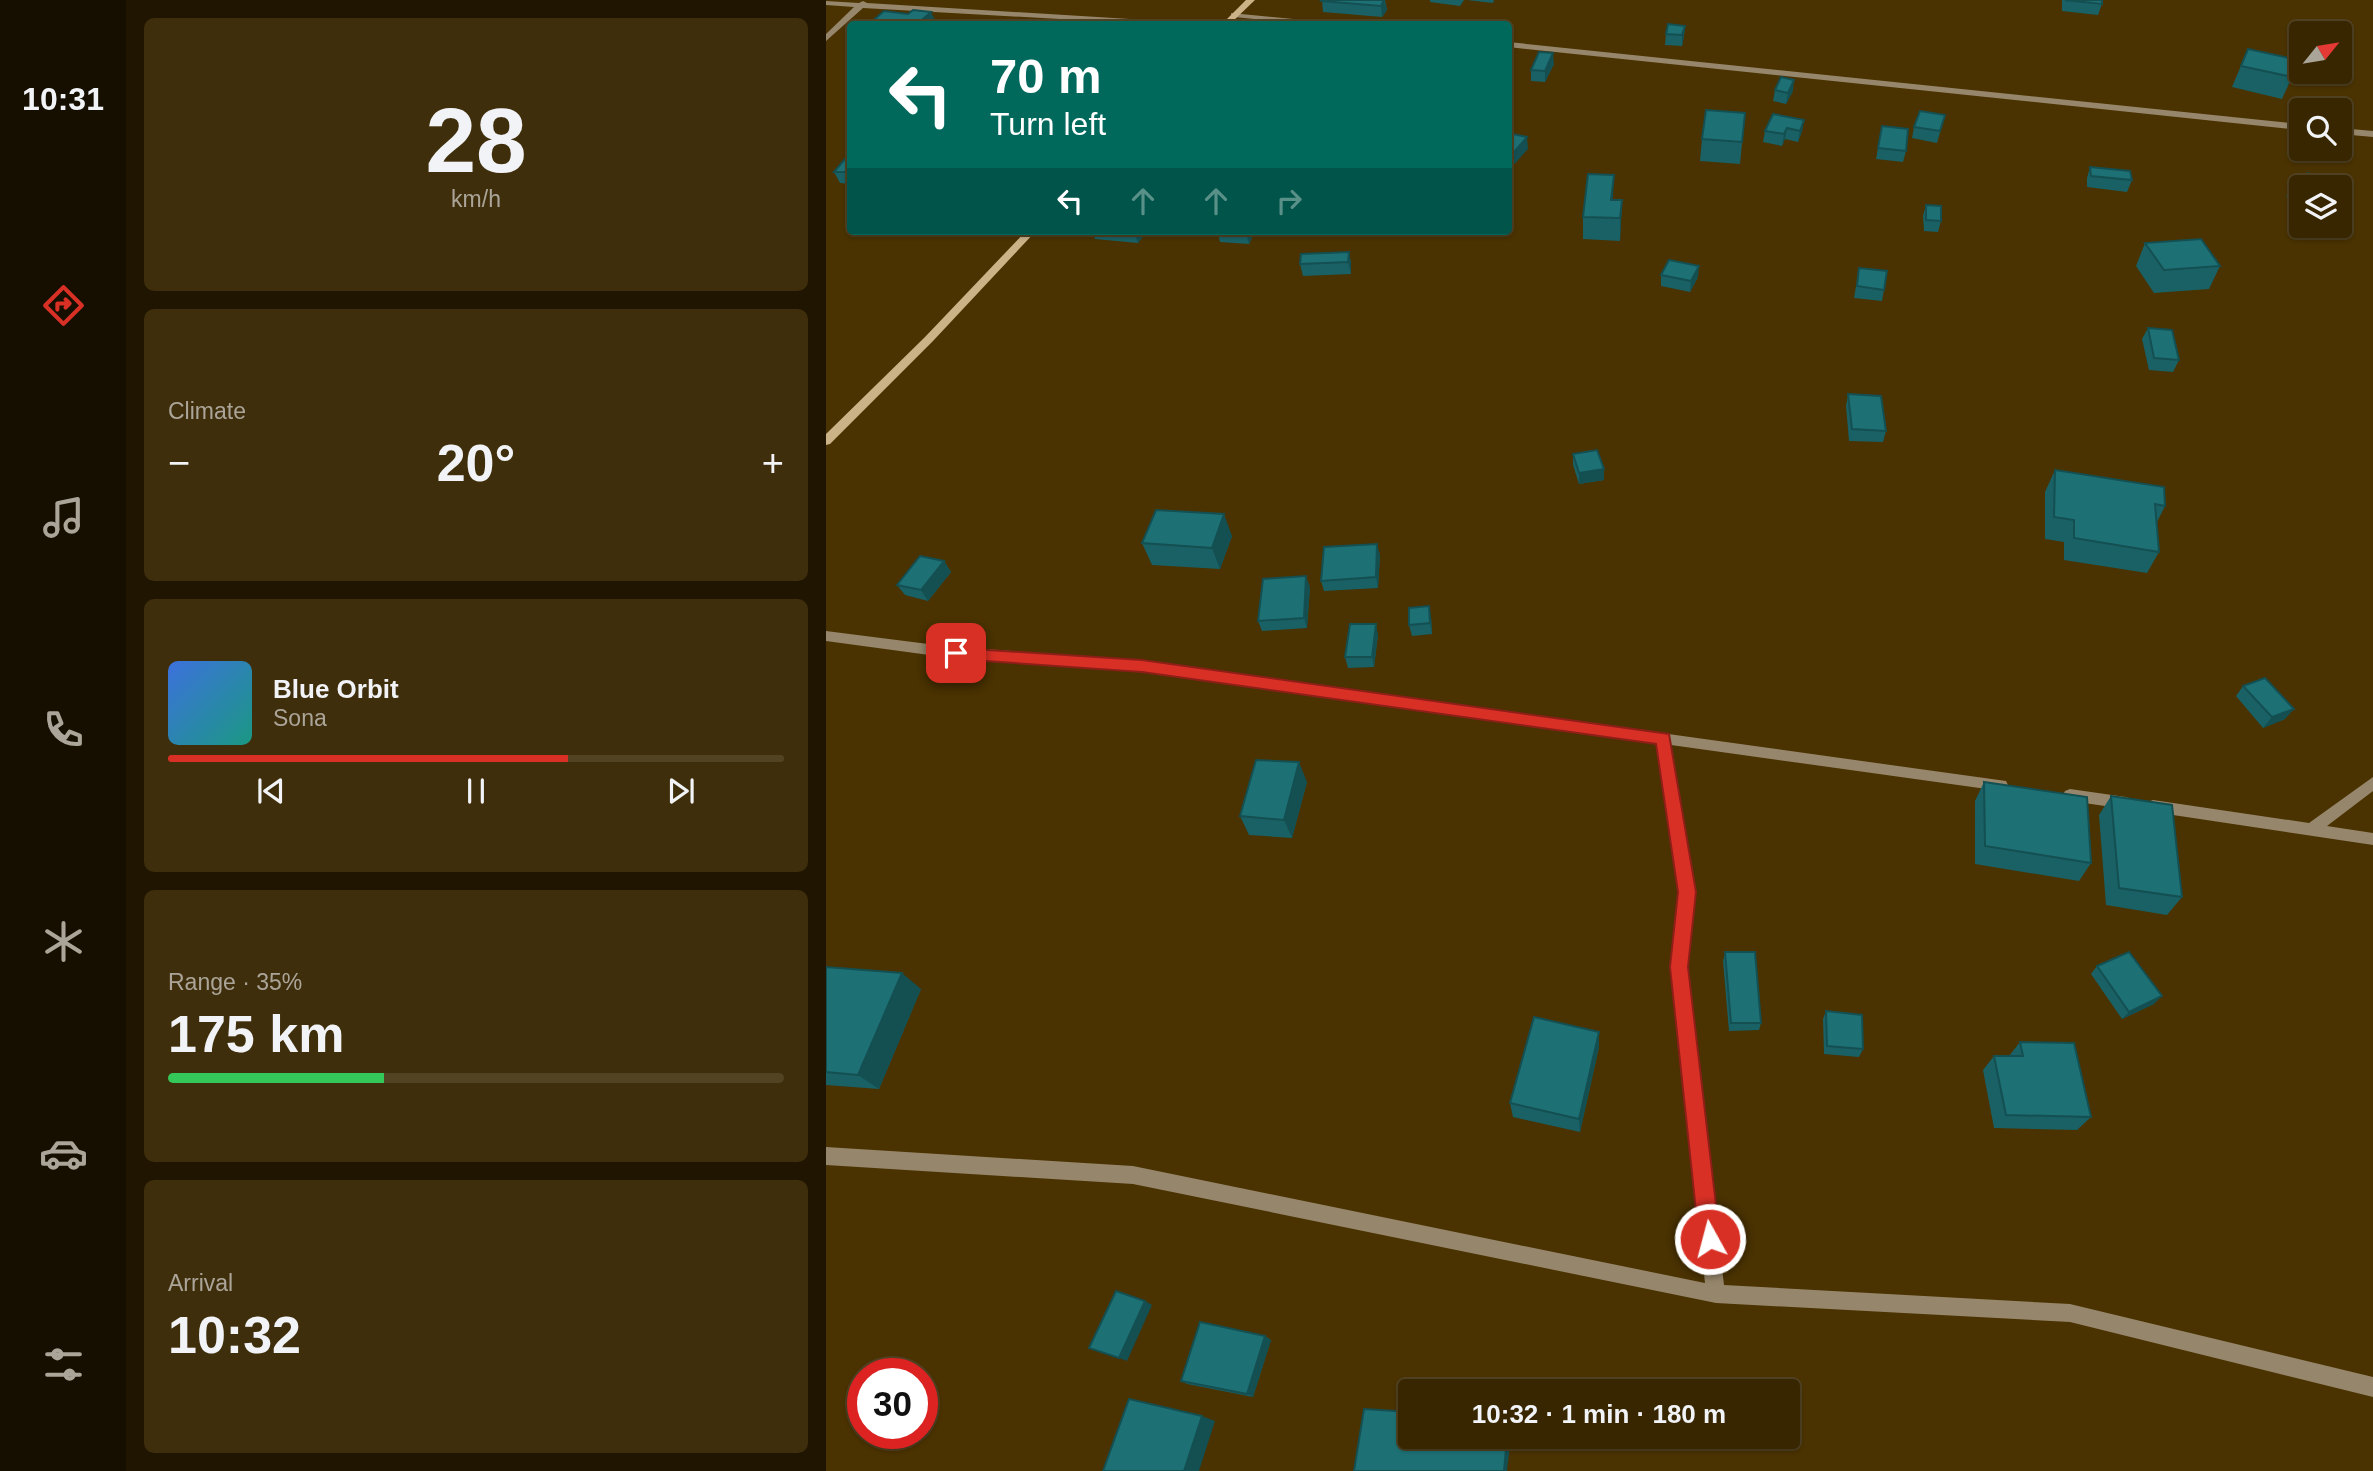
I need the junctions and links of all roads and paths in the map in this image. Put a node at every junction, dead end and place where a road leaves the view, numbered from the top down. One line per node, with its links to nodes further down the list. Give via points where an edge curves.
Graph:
1 (1251, 0): 4 (street)
2 (826, 3): 3 (street)
3 (864, 3): 5 (street); 8 (street)
4 (1234, 15): 6 (street); 7 (street)
5 (1134, 21)
6 (1229, 21)
7 (1295, 21)
8 (826, 39)
9 (1512, 44): 10 (street)
10 (2289, 126)
11 (2352, 132): 12 (street)
12 (2373, 134)
13 (1027, 235): 14 (street)
14 (826, 441)
15 (826, 636): 16 (street, via 996,658 1142,666)
16 (1663, 738): 18 (street); 23 (street, via 1687,892 1679,967)
17 (2373, 783): 20 (street)
18 (2022, 788)
19 (2050, 792): 20 (street)
20 (2313, 828): 21 (street)
21 (2373, 839)
22 (826, 1156): 23 (street, via 1133,1175)
23 (1716, 1294): 24 (street, via 2070,1313)
24 (2373, 1387)

